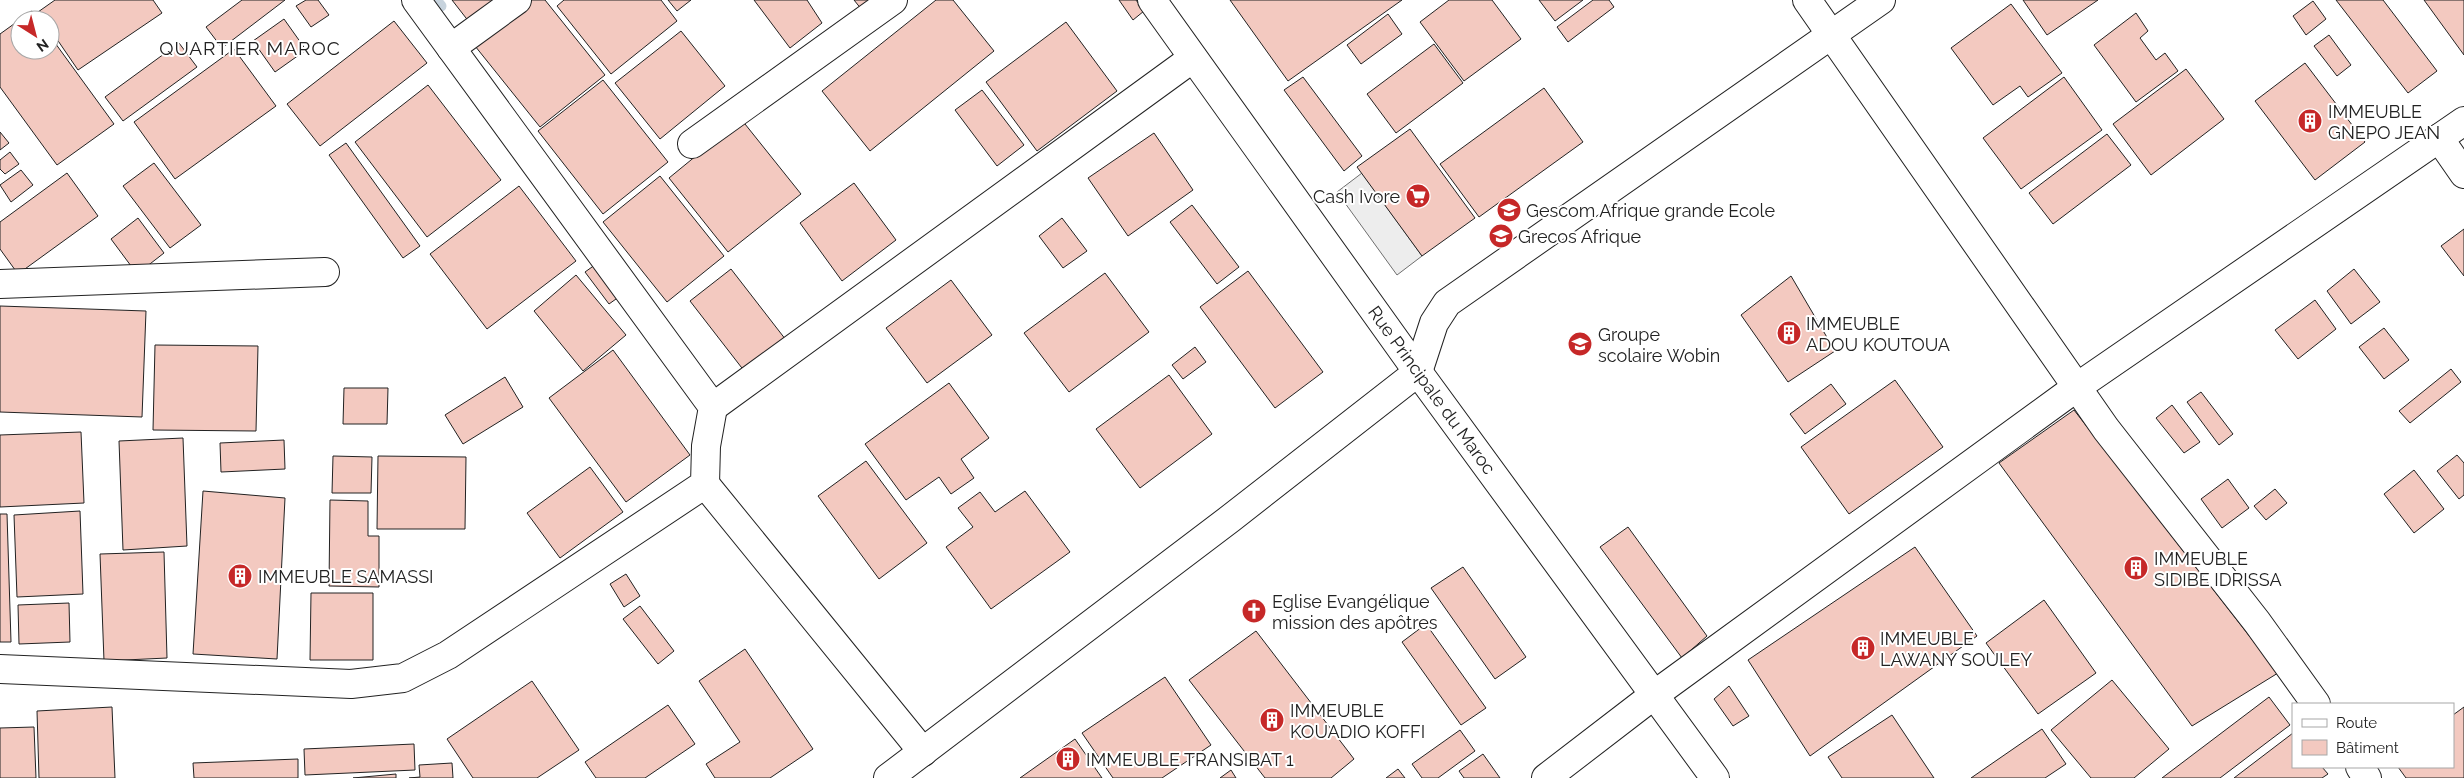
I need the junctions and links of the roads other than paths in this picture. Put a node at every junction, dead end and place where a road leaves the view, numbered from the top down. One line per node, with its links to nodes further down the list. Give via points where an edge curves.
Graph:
1 (416, 0): 8 (street)
2 (517, 0): 8 (street)
3 (893, 0): 12 (street)
4 (1152, 0): 9 (street, Rue Principale du Maroc)
5 (1808, 0): 7 (street)
6 (1881, 0): 7 (street)
7 (1832, 35): 16 (street, via 1448,303 1434,323); 17 (street)
8 (452, 48): 18 (street)
9 (1193, 58): 16 (street, Rue Principale du Maroc); 18 (street)
10 (2464, 120): 11 (street)
11 (2439, 138): 13 (street); 17 (street)
12 (692, 144)
13 (2464, 174)
14 (325, 272): 15 (street)
15 (0, 284)
16 (1418, 372): 21 (street, Rue Principale du Maroc); 23 (street)
17 (2077, 387): 21 (street); 22 (street)
18 (713, 407): 19 (street, via 706,446)
19 (705, 484): 20 (street, via 448,655 403,678 351,684); 23 (street)
20 (0, 669)
21 (1654, 695): 25 (street); 26 (street, Rue Principale du Maroc)
22 (2315, 703)
23 (923, 752): 24 (street)
24 (888, 778)
25 (1546, 778)
26 (1715, 778)

